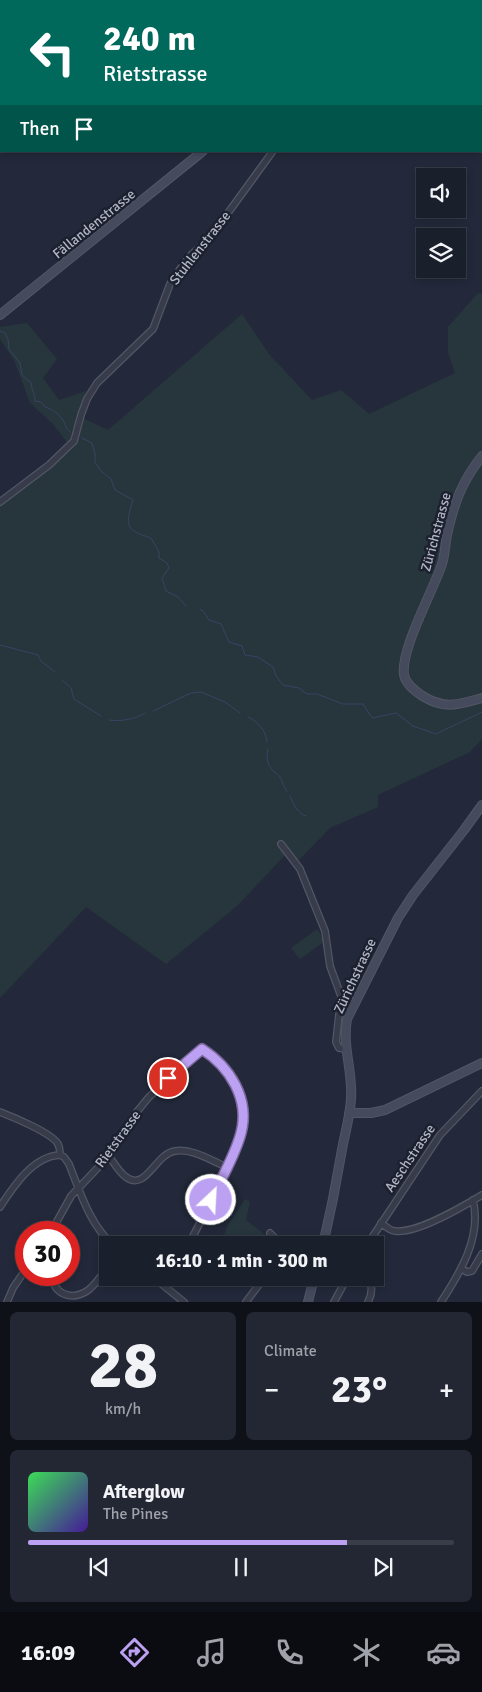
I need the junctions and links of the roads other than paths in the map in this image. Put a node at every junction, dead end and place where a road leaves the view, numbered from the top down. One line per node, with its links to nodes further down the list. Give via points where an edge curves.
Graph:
1 (202, 152): 3 (street, Fällandenstrasse)
2 (272, 152): 5 (street, Stuhlenstrasse, via 209,239 180,269 170,284 153,330 97,383 87,399 74,442 49,466)
3 (0, 315)
4 (482, 456): 6 (street, Zürichstrasse, via 459,491 442,563 415,627 404,675 413,689 442,705 455,706)
5 (0, 502)
6 (482, 698)
7 (482, 805): 9 (street, Zürichstrasse, via 413,895 391,930 348,1019)
8 (281, 844): 9 (street, via 300,869 325,932 330,966 341,996 336,1042 339,1048)
9 (345, 1049): 13 (street, Zürichstrasse, via 351,1078)
10 (482, 1063): 13 (street, via 385,1110)
11 (482, 1091): 22 (street, Aeschstrasse, via 440,1135)
12 (0, 1112): 14 (street, via 56,1141)
13 (349, 1113): 27 (street, Zürichstrasse, via 336,1194)
14 (60, 1155): 17 (street, via 69,1164); 20 (street, via 30,1170 15,1184)
15 (109, 1156): 16 (street, via 121,1173 132,1180 146,1177 165,1154 178,1150 189,1151); 16 (street, Rietstrasse, via 149,1097 202,1049 231,1076 241,1102 241,1131); 17 (street, Rietstrasse)
16 (226, 1167): 25 (street)
17 (79, 1188): 21 (street, Rietstrasse); 24 (street)
18 (482, 1195): 19 (street)
19 (473, 1200): 22 (street, via 407,1231 392,1231); 30 (street, via 480,1228 474,1250)
20 (0, 1207)
21 (57, 1221)
22 (381, 1223): 28 (street, Aeschstrasse)
23 (270, 1233): 26 (street)
24 (104, 1236)
25 (193, 1236)
26 (273, 1236)
27 (325, 1236)
28 (373, 1236)
29 (482, 1254): 30 (street, via 472,1271)
30 (462, 1269): 45 (street)
31 (99, 1278): 33 (street, via 87,1291 75,1296 61,1294)
32 (15, 1285): 39 (street)
33 (54, 1286)
34 (165, 1286): 40 (street)
35 (258, 1286): 41 (street)
36 (312, 1286): 42 (street)
37 (343, 1286): 43 (street)
38 (372, 1286): 44 (street)
39 (7, 1302)
40 (184, 1302)
41 (246, 1302)
42 (308, 1302)
43 (334, 1302)
44 (368, 1302)
45 (441, 1302)

